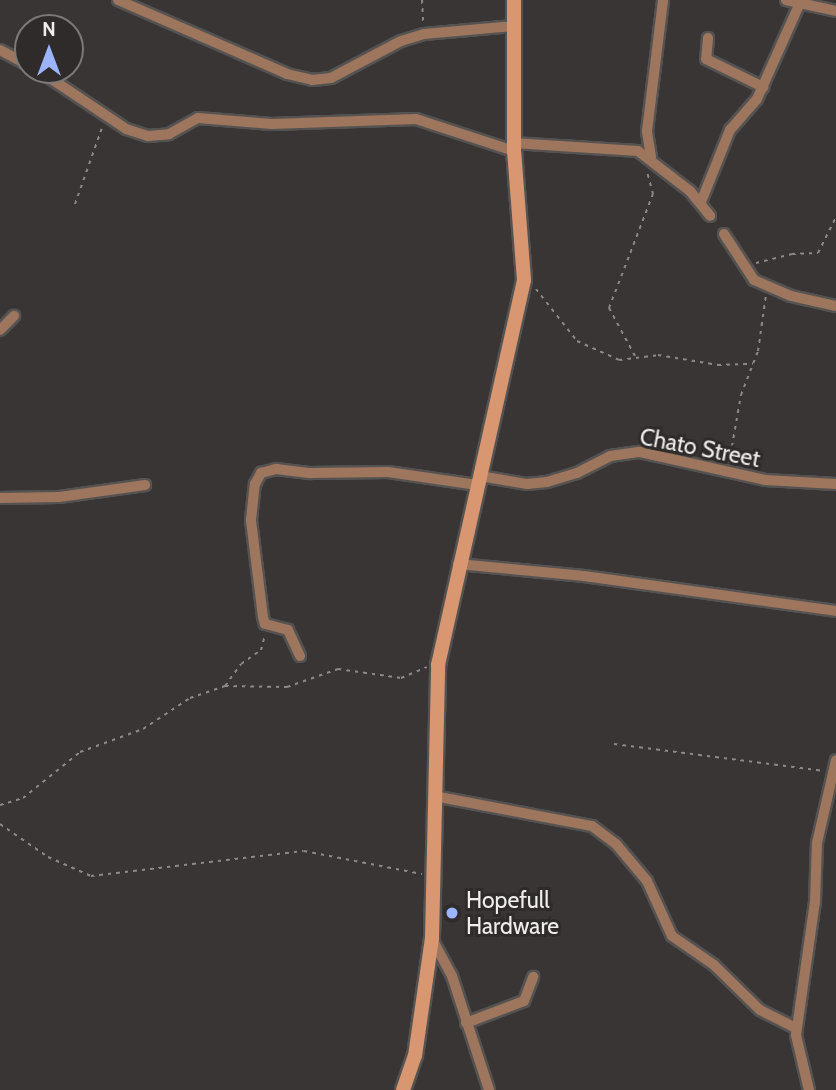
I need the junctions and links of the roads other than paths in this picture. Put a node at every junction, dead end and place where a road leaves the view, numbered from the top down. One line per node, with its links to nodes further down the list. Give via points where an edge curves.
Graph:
1 (118, 0): 7 (street, via 286,74 312,80 331,78 401,41 424,34)
2 (514, 0): 7 (street)
3 (663, 0): 12 (street, via 647,131)
4 (786, 0): 5 (street)
5 (799, 5): 6 (street); 10 (street)
6 (836, 11)
7 (514, 26): 11 (street)
8 (708, 38): 10 (street, via 706,59)
9 (60, 84): 11 (street, via 126,129 148,136 169,134 198,118 261,124 416,119)
10 (763, 88): 13 (street, via 734,122)
11 (514, 147): 12 (street, via 638,152); 19 (street, via 524,280)
12 (651, 157): 13 (street)
13 (701, 202): 14 (street)
14 (710, 216)
15 (724, 234): 16 (street, via 754,280)
16 (836, 306)
17 (14, 316): 18 (street)
18 (0, 330)
19 (479, 481): 20 (street, Chato Street, via 547,482 610,456 640,452 765,480); 23 (street); 25 (street, Chato Street, via 388,472 276,469 261,473 253,492 251,520 265,624 288,630)
20 (836, 484)
21 (145, 485): 22 (street, via 59,497)
22 (0, 498)
23 (458, 564): 24 (street, via 584,576); 27 (street, via 438,665)
24 (836, 611)
25 (300, 656)
26 (836, 760): 31 (street, via 817,844 815,902)
27 (435, 796): 28 (street); 31 (street, via 592,826 616,844 647,881 672,936 714,965 760,1010)
28 (432, 938): 30 (street, via 452,976); 32 (street, via 422,1019)
29 (533, 977): 30 (street, via 524,1001)
30 (466, 1023): 33 (street)
31 (796, 1027): 34 (street, via 795,1045)
32 (403, 1090)
33 (489, 1090)
34 (809, 1090)

